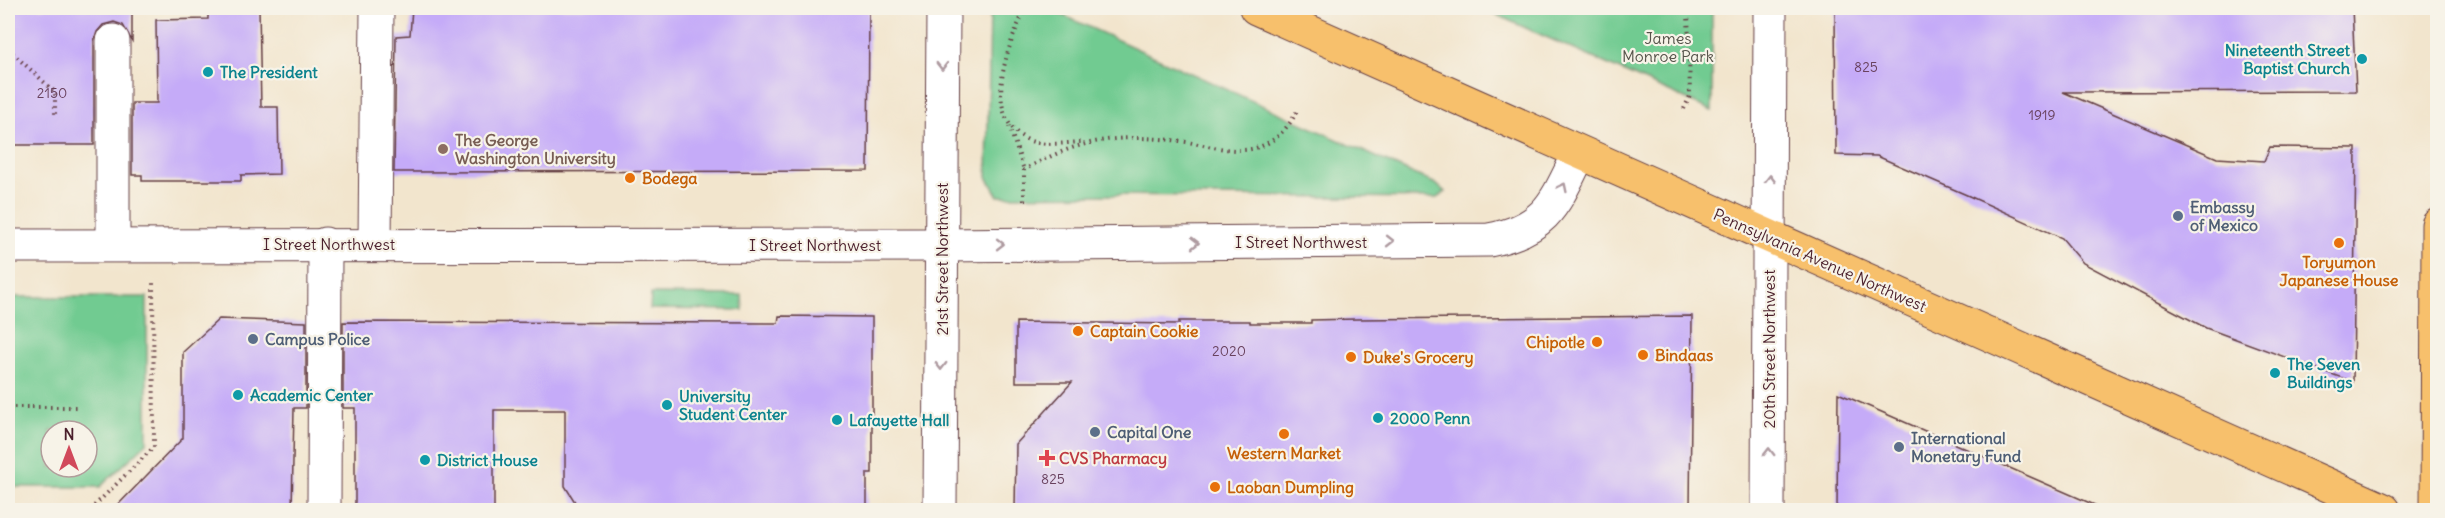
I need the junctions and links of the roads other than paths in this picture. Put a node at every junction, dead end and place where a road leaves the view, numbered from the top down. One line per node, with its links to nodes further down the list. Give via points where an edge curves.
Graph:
1 (377, 8): 10 (street)
2 (943, 8): 12 (street, 21st Street Northwest, one-way to 12)
3 (1256, 8): 6 (main road, Pennsylvania Avenue Northwest)
4 (1770, 8): 8 (street, 20th Street Northwest, one-way to 4)
5 (113, 41): 11 (street)
6 (1579, 154): 8 (main road, Pennsylvania Avenue Northwest); 12 (street, I Street Northwest, one-way to 6, via 1489,240 1525,230 1540,220 1553,207)
7 (2438, 225): 19 (main road)
8 (1769, 237): 17 (street, 20th Street Northwest, one-way to 8); 18 (main road, Pennsylvania Avenue Northwest)
9 (315, 244): 10 (street, I Street Northwest); 11 (street, I Street Northwest); 14 (street); 15 (street)
10 (375, 244): 12 (street, I Street Northwest)
11 (113, 245): 13 (street, I Street Northwest)
12 (941, 245): 16 (street, 21st Street Northwest, one-way to 16)
13 (8, 246)
14 (304, 440)
15 (324, 510)
16 (940, 510)
17 (1768, 510)
18 (2384, 510)
19 (2437, 510)

